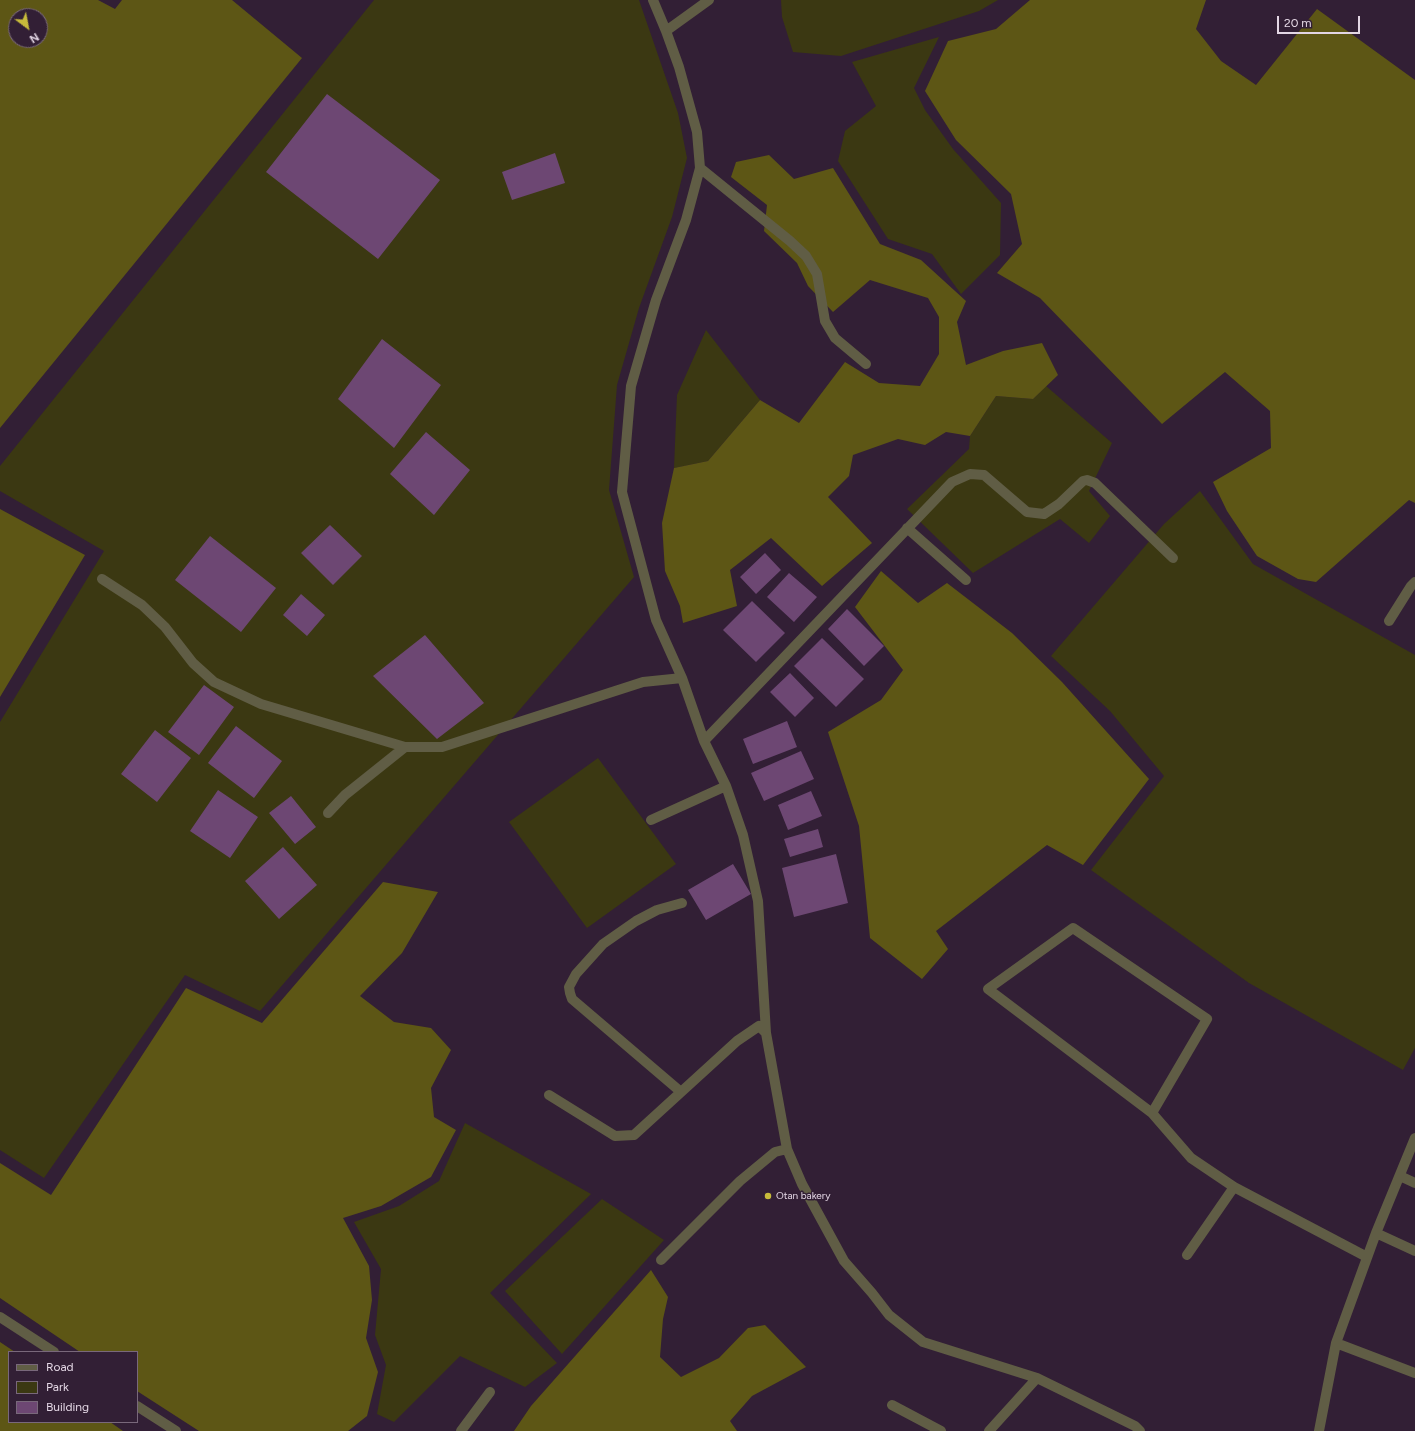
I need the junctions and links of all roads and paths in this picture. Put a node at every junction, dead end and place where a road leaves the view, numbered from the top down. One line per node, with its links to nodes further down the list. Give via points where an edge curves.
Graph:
1 (653, 0): 3 (street)
2 (709, 0): 3 (street)
3 (666, 31): 4 (street, via 697,132)
4 (700, 168): 5 (street, via 806,256 817,274 826,321 835,338); 12 (street, via 686,220 656,300 631,386 622,492 656,620)
5 (866, 364)
6 (907, 528): 7 (street, via 952,482 970,474 984,475 1027,512 1044,514 1087,480 1095,483); 9 (street); 13 (street)
7 (1174, 558)
8 (102, 579): 14 (street, via 142,605 165,627 193,663 214,682 261,704)
9 (966, 580)
10 (1415, 582): 11 (street)
11 (1389, 621)
12 (682, 678): 13 (street); 14 (street, via 643,682 442,747)
13 (704, 741): 15 (street)
14 (405, 747): 16 (street, via 345,795)
15 (726, 786): 17 (street); 19 (street, via 743,835 758,901)
16 (328, 813)
17 (651, 820)
18 (682, 903): 20 (street, via 658,910 636,921 602,944 576,974 569,987 572,999)
19 (766, 1033): 20 (street, via 759,1026 737,1041); 24 (street)
20 (682, 1092): 21 (street, via 634,1136 615,1136)
21 (549, 1095)
22 (1152, 1113): 22 (street, via 1083,1061 988,989 1073,928 1207,1019); 27 (street, via 1191,1158)
23 (1415, 1138): 25 (street)
24 (787, 1149): 32 (street, via 775,1152 740,1181); 37 (street, via 802,1184 844,1261 889,1315 923,1342)
25 (1400, 1176): 26 (street); 28 (street)
26 (1415, 1183)
27 (1234, 1187): 30 (street); 31 (street)
28 (1376, 1233): 29 (street); 31 (street)
29 (1415, 1251)
30 (1187, 1255)
31 (1367, 1256): 34 (street)
32 (661, 1260)
33 (0, 1317): 35 (street)
34 (1336, 1343): 36 (street); 46 (street)
35 (52, 1351)
36 (1415, 1373)
37 (1037, 1378): 44 (street); 45 (street, via 1135,1426)
38 (490, 1392): 42 (street)
39 (892, 1405): 43 (street)
40 (138, 1407): 41 (street)
41 (176, 1431)
42 (460, 1431)
43 (941, 1431)
44 (989, 1431)
45 (1140, 1431)
46 (1320, 1431)

